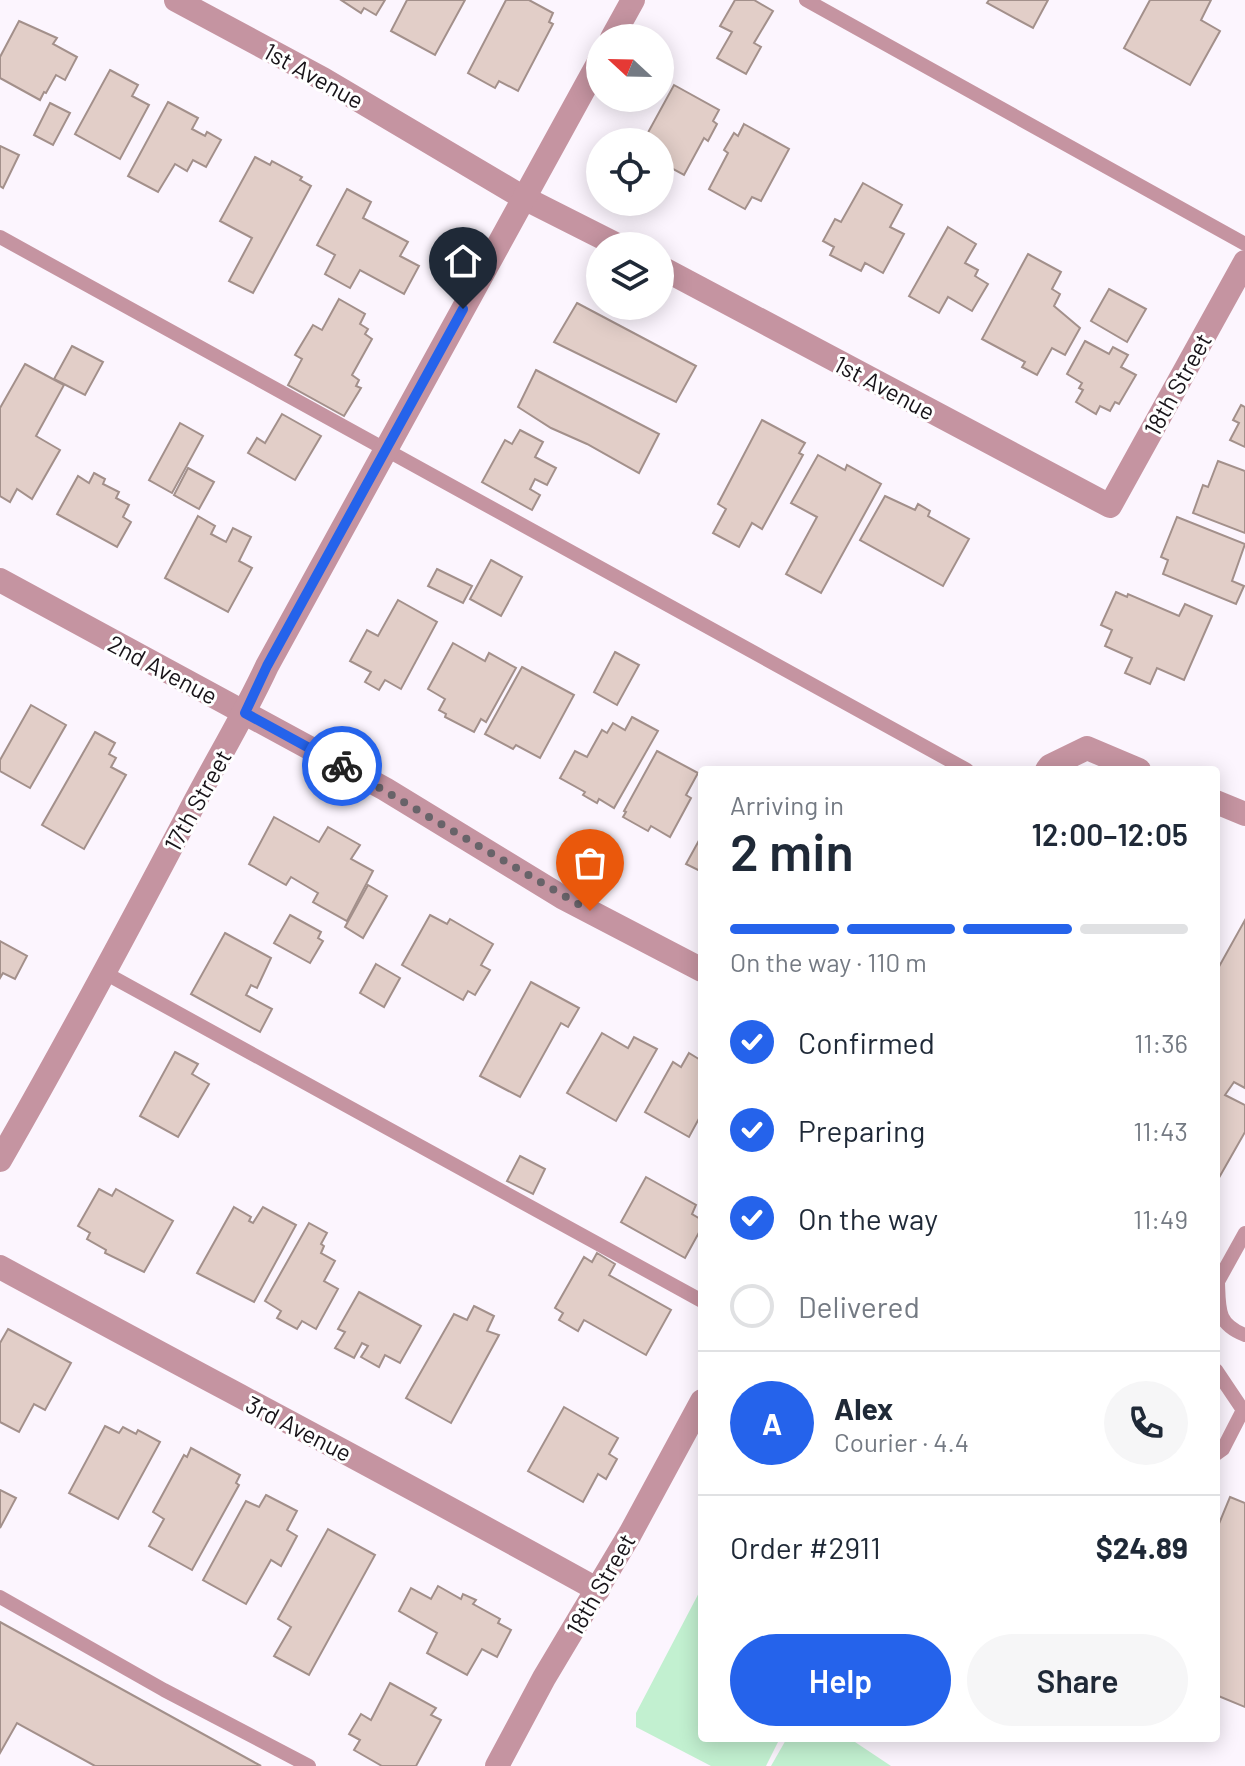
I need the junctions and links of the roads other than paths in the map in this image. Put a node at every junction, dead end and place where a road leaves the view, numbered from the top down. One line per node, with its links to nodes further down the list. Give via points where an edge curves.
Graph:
1 (176, 0): 6 (street, 1st Avenue, via 323,79)
2 (633, 0): 4 (street)
3 (806, 0): 9 (lane)
4 (620, 24)
5 (586, 85): 6 (street, 17th Street)
6 (524, 198): 7 (street, 1st Avenue); 12 (street, 17th Street)
7 (591, 232)
8 (0, 237): 12 (lane)
9 (1245, 244)
10 (1245, 262): 13 (street, 18th Street)
11 (674, 274): 13 (street, 1st Avenue)
12 (386, 449): 15 (street, 17th Street); 16 (lane)
13 (1110, 506)
14 (0, 580): 15 (street, 2nd Avenue)
15 (245, 713): 21 (street, 2nd Avenue, via 385,789 562,897); 22 (street, 17th Street)
16 (960, 766)
17 (1050, 766): 18 (street, via 1087,748)
18 (1130, 766)
19 (1220, 804): 20 (street)
20 (1245, 814)
21 (698, 968)
22 (105, 973): 23 (street, 17th Street); 27 (lane)
23 (0, 1160)
24 (1245, 1233): 26 (lane)
25 (0, 1267): 34 (street, 3rd Avenue)
26 (1220, 1279)
27 (698, 1299)
28 (1220, 1314): 29 (lane, via 1230,1329)
29 (1245, 1335)
30 (1220, 1375): 32 (lane)
31 (698, 1408): 34 (street, 18th Street)
32 (1244, 1408): 33 (lane)
33 (1220, 1451)
34 (598, 1590): 37 (street, 18th Street)
35 (0, 1597): 36 (lane)
36 (309, 1766)
37 (497, 1766)

